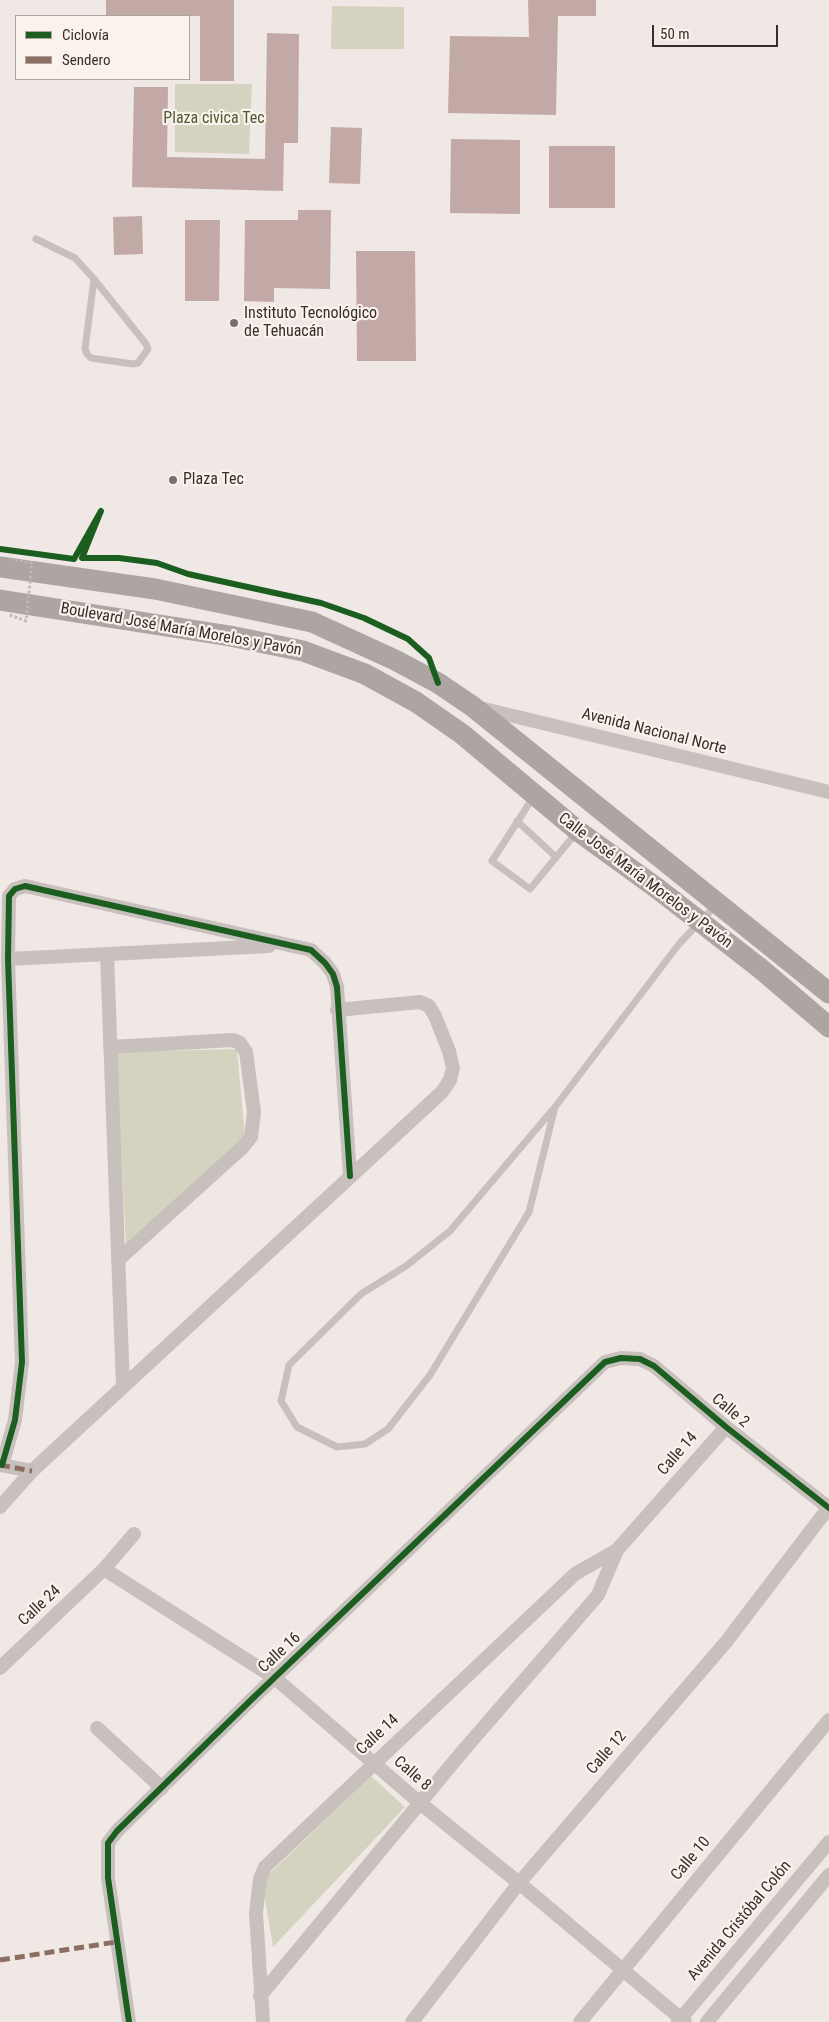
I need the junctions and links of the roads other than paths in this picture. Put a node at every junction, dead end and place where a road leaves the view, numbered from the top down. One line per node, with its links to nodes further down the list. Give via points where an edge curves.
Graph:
1 (36, 239): 2 (lane, via 75,258)
2 (94, 279): 2 (lane, via 146,344 148,349 138,363 91,358 87,354)
3 (5, 565): 4 (main road); 5 (main road, Boulevard José María Morelos y Pavón, via 155,590 312,622 395,660)
4 (3, 605): 6 (main road, Boulevard José María Morelos y Pavón, via 230,636 303,651 365,674 416,702)
5 (472, 706): 7 (street, Avenida Nacional Norte); 12 (main road, Calle José María Morelos y Pavón)
6 (462, 734): 8 (main road, Calle José María Morelos y Pavón)
7 (829, 792)
8 (534, 796): 9 (lane); 10 (main road, Calle José María Morelos y Pavón)
9 (517, 821): 11 (lane); 11 (lane, via 492,861 530,888)
10 (578, 831): 11 (lane); 13 (main road, Calle José María Morelos y Pavón)
11 (556, 857)
12 (718, 903): 13 (lane); 17 (main road, Calle José María Morelos y Pavón)
13 (700, 922): 19 (main road, Calle José María Morelos y Pavón); 21 (lane, via 679,944)
14 (287, 945): 15 (street); 16 (street, via 25,886 15,889 9,896); 18 (street, via 311,950 325,962 337,987)
15 (107, 954): 16 (street); 20 (street)
16 (8, 959): 27 (street, via 22,1362 15,1420)
17 (829, 994)
18 (337, 1010): 22 (street); 22 (street, via 420,1002 429,1006 453,1068 442,1092)
19 (829, 1026)
20 (110, 1047): 23 (street); 23 (street, via 233,1040 240,1043 246,1052 254,1112 251,1137 242,1147)
21 (555, 1107): 21 (lane, via 450,1232 406,1266 361,1294 289,1364 281,1401 298,1427 337,1447 365,1444 388,1429 430,1375 529,1212)
22 (350, 1176): 25 (street)
23 (118, 1260): 25 (street)
24 (605, 1362): 26 (street, Calle 2, via 621,1358 640,1359 654,1366); 35 (street, Calle 16)
25 (123, 1387): 28 (street)
26 (726, 1427): 30 (street, Calle 2); 32 (street, Calle 14)
27 (1, 1465): 28 (street)
28 (32, 1471): 29 (street)
29 (0, 1507)
30 (829, 1507): 43 (street, Calle 12, via 726,1642)
31 (134, 1534): 33 (street, Calle 24)
32 (617, 1550): 38 (street, Calle 14, via 576,1574); 40 (street, Calle 14, via 598,1595)
33 (104, 1569): 34 (street, Calle 24); 35 (street, Calle 8)
34 (0, 1668)
35 (275, 1678): 38 (street, Calle 8); 39 (street, Calle 16)
36 (829, 1720): 44 (street, Calle 10)
37 (97, 1728): 39 (street)
38 (373, 1764): 40 (street, Calle 8); 45 (street, Calle 14, via 265,1867 260,1879 256,1913)
39 (162, 1788): 47 (street, Calle 16, via 117,1830 108,1843 108,1878)
40 (420, 1804): 43 (street, Calle 8); 45 (street, Calle 14)
41 (829, 1842): 46 (street, Avenida Cristóbal Colón)
42 (829, 1875): 51 (street)
43 (520, 1883): 44 (street, Calle 8); 49 (street, Calle 12)
44 (622, 1970): 46 (street, Calle 8); 50 (street, Calle 10)
45 (260, 1996): 48 (street, Calle 14)
46 (682, 2021)
47 (130, 2022)
48 (263, 2022)
49 (412, 2022)
50 (580, 2022)
51 (707, 2022)

